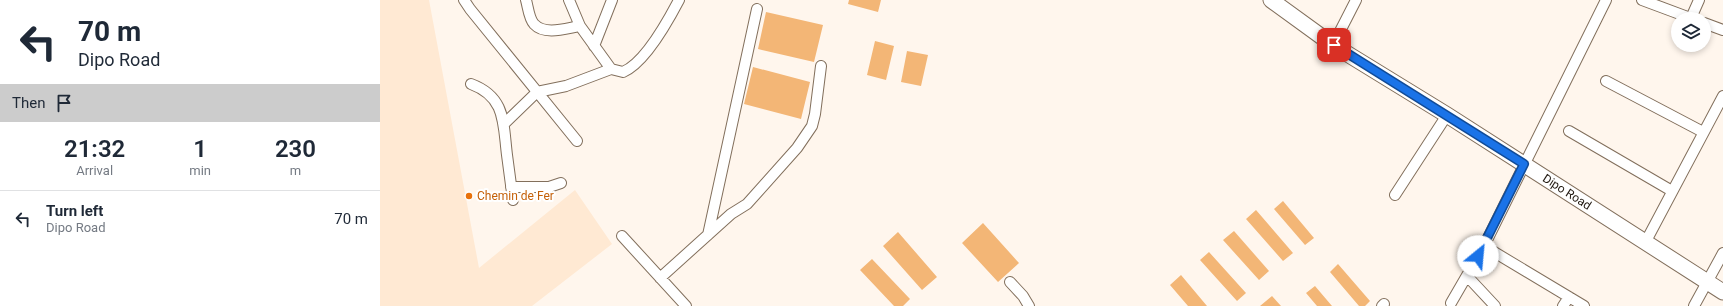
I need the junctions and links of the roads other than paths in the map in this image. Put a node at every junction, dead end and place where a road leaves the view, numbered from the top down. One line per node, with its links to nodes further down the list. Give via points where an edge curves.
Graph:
1 (464, 0): 23 (street)
2 (526, 0): 14 (street, via 531,20 539,28 555,30)
3 (568, 0): 14 (street)
4 (612, 0): 18 (street)
5 (679, 0): 20 (street, via 650,48 633,67 623,72)
6 (1271, 0): 17 (main road, Dipo Road)
7 (1356, 0): 17 (street)
8 (1606, 0): 30 (street)
9 (1642, 0): 12 (street)
10 (1699, 0): 13 (street)
11 (757, 9): 36 (street)
12 (1674, 12)
13 (1695, 12)
14 (580, 26): 18 (street)
15 (1711, 26): 16 (street)
16 (1723, 30)
17 (1334, 45): 25 (main road, Dipo Road)
18 (594, 46): 20 (street)
19 (821, 66): 36 (street, via 812,126 797,148 747,204 731,214)
20 (611, 69): 23 (street, via 566,86)
21 (1606, 81): 28 (street)
22 (472, 84): 26 (street, via 484,88 491,94)
23 (537, 92): 26 (street); 29 (street)
24 (1723, 96): 28 (street)
25 (1446, 114): 30 (main road, Dipo Road); 34 (street)
26 (505, 123): 32 (street)
27 (1569, 131): 33 (street)
28 (1703, 132): 33 (street)
29 (576, 140)
30 (1524, 164): 38 (main road, Dipo Road); 39 (street)
31 (561, 183): 32 (street, via 544,187)
32 (511, 187): 35 (street)
33 (1672, 191): 38 (street)
34 (1395, 195)
35 (513, 200)
36 (708, 235): 42 (street)
37 (622, 236): 42 (street)
38 (1645, 243): 44 (main road, Dipo Road)
39 (1484, 246): 41 (street); 46 (street)
40 (1723, 253): 44 (street)
41 (1466, 276): 47 (street); 50 (street)
42 (660, 278): 48 (street)
43 (1010, 282): 49 (street, via 1024,296)
44 (1708, 282): 45 (main road, Dipo Road); 52 (street)
45 (1723, 292)
46 (1566, 302): 51 (street)
47 (1451, 303)
48 (686, 306)
49 (1029, 306)
50 (1495, 306)
51 (1584, 306)
52 (1694, 306)

